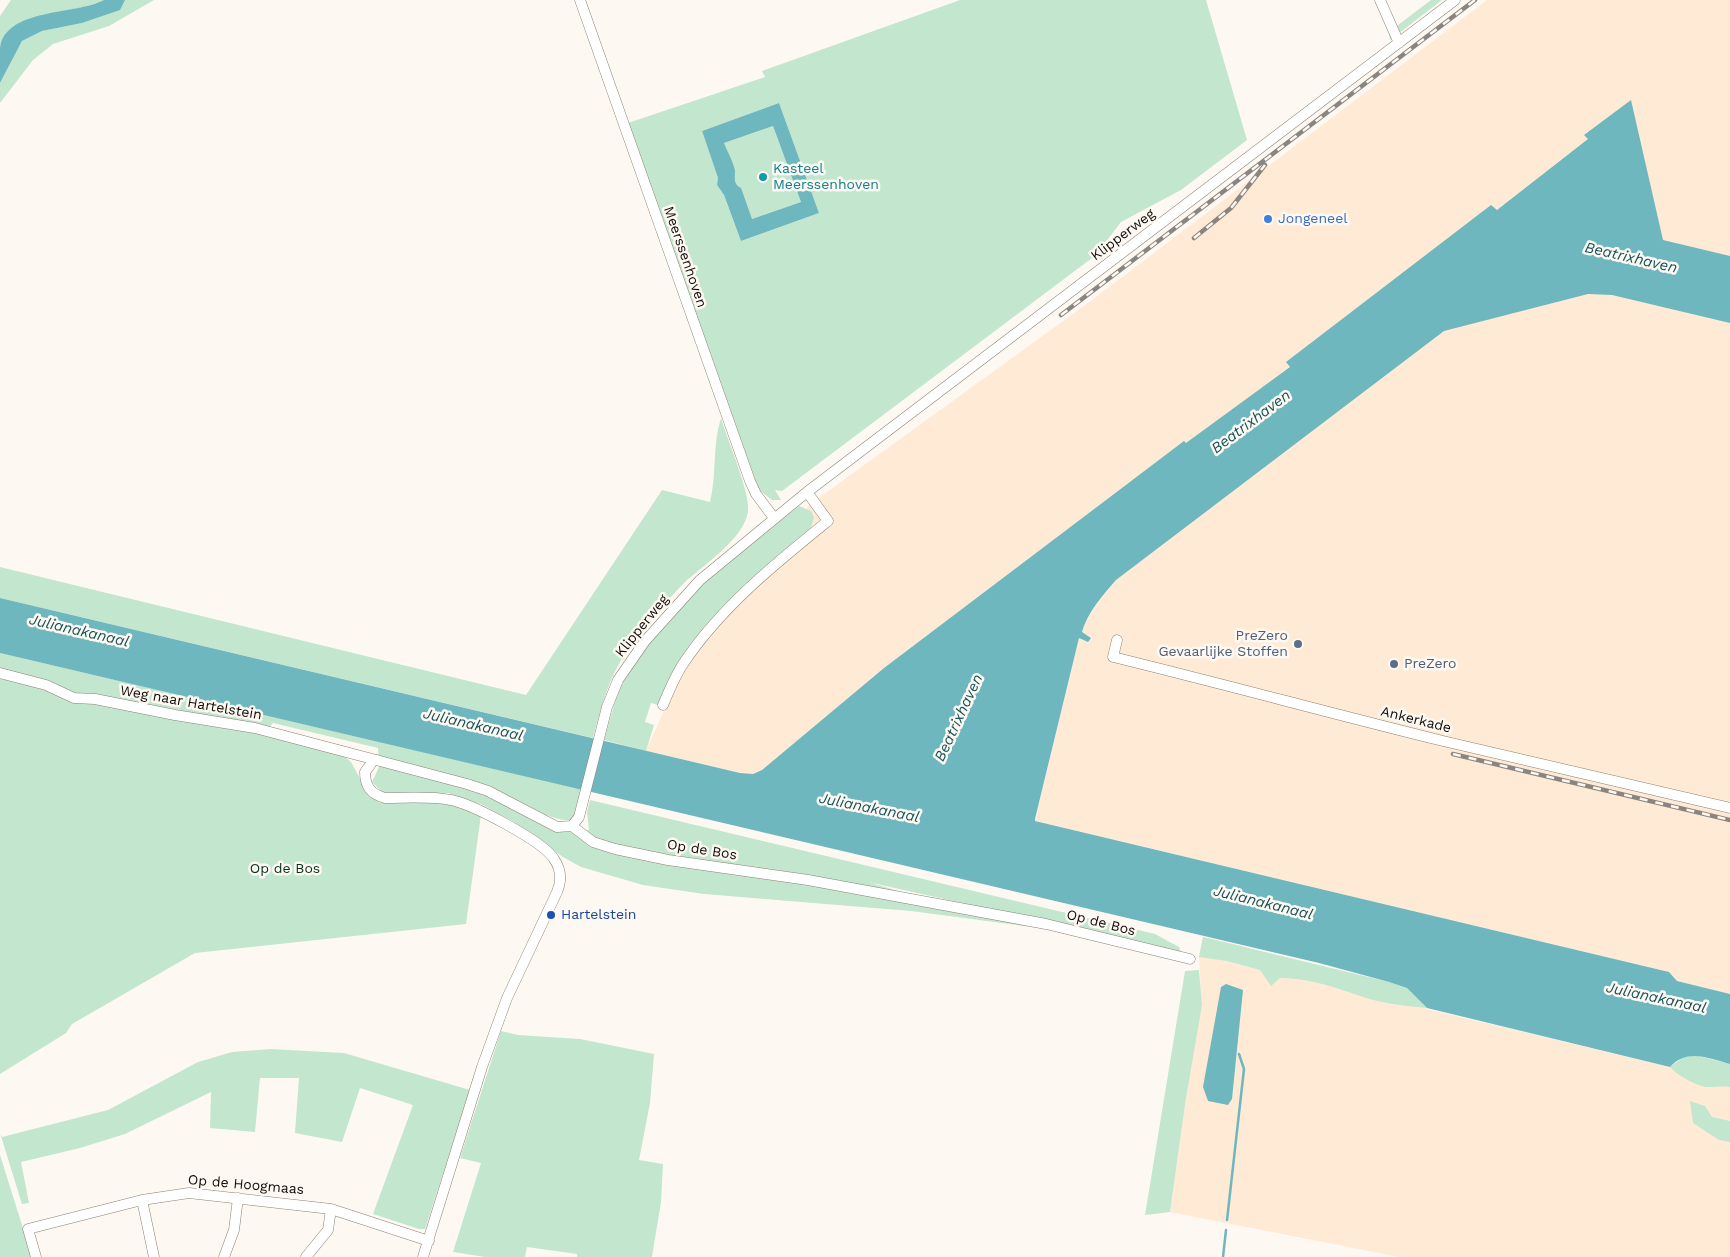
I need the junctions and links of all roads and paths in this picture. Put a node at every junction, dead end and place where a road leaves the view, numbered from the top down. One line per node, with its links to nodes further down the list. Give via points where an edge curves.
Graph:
1 (580, 0): 6 (street, Meerssenhoven, via 750,481)
2 (1380, 0): 4 (street)
3 (1455, 0): 4 (street, Klipperweg)
4 (1399, 43): 5 (street, Klipperweg)
5 (807, 492): 6 (street, Klipperweg); 9 (street, via 828,521 767,571 703,637 682,665)
6 (774, 518): 12 (street, Klipperweg, via 700,580 641,647 618,680 607,707 579,817)
7 (1117, 640): 11 (street, Ankerkade, via 1113,657 1443,741)
8 (0, 673): 10 (street, Weg naar Hartelstein, via 46,685 74,698 96,699 255,728)
9 (663, 705)
10 (377, 760): 12 (street, Op de Bos, via 488,790 557,827); 17 (street, via 365,772 367,786 376,796 448,799 493,816 542,847 555,860 561,883 508,998 482,1067)
11 (1730, 808)
12 (572, 826): 13 (street, Op de Bos, via 593,842 615,849 808,880 1046,924)
13 (1190, 959)
14 (238, 1198): 15 (street, Op de Hoogmaas, via 183,1193); 16 (street, Op de Hoogmaas); 20 (street, via 234,1230)
15 (142, 1200): 18 (street, Op de Hoogmaas, via 28,1229); 19 (street)
16 (331, 1208): 17 (street, Op de Hoogmaas); 21 (street, via 328,1230)
17 (429, 1241): 22 (street)
18 (36, 1257)
19 (154, 1257)
20 (224, 1257)
21 (306, 1257)
22 (423, 1257)

